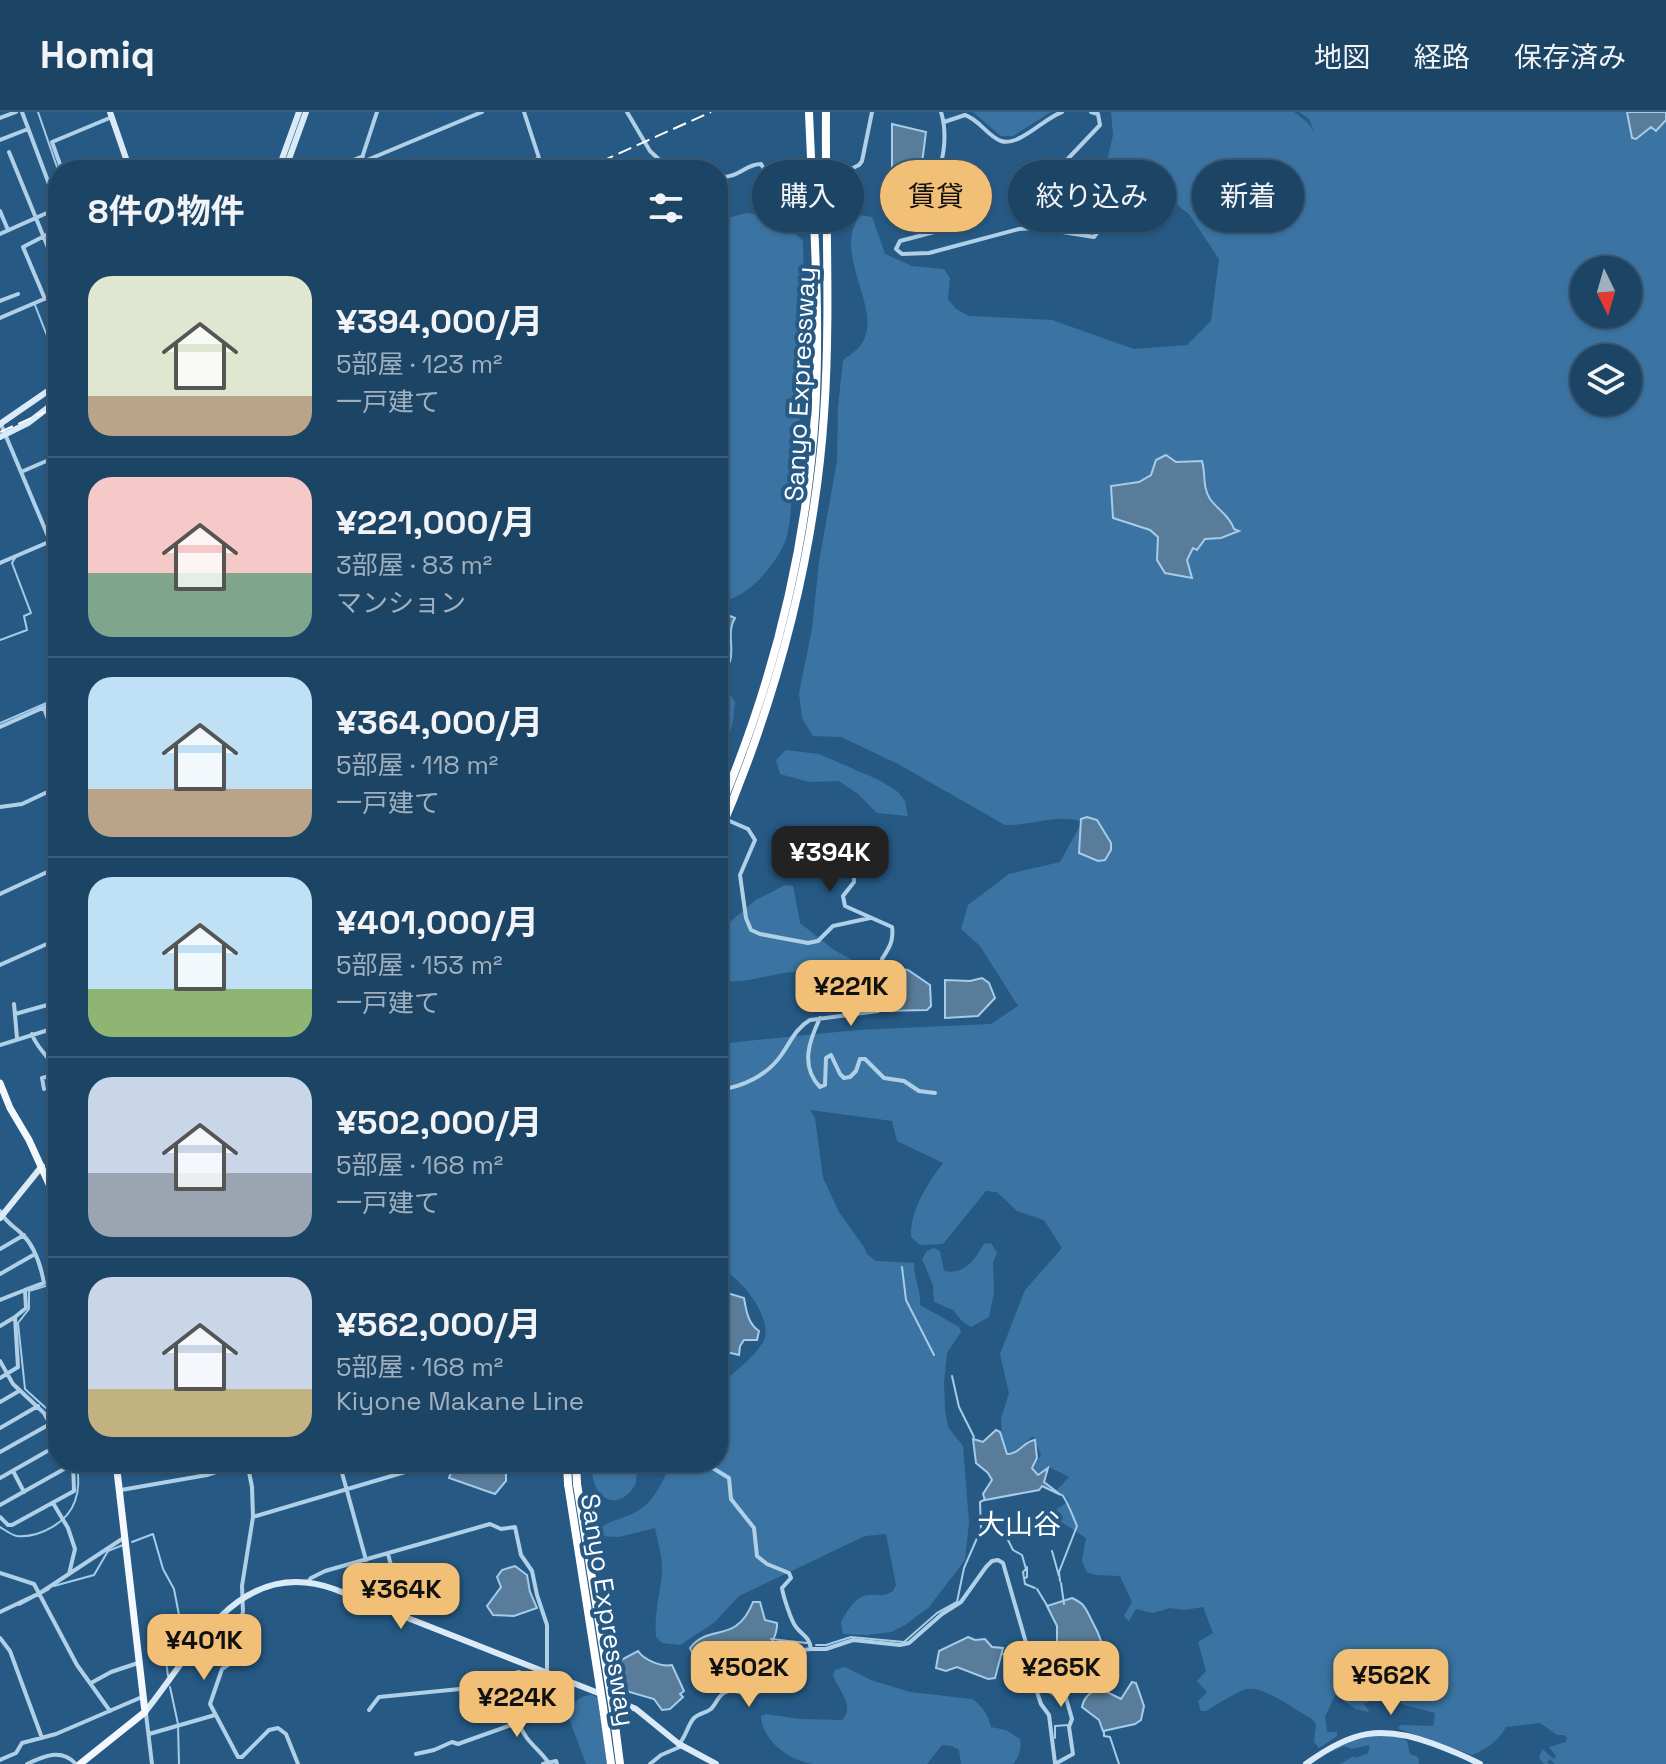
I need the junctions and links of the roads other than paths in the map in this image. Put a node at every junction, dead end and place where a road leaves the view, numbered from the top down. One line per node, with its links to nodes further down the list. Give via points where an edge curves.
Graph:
1 (16, 112): 16 (street)
2 (22, 112): 18 (street)
3 (299, 112): 23 (street)
4 (306, 112): 24 (street)
5 (377, 112): 25 (street)
6 (482, 112): 25 (street)
7 (524, 112): 26 (street)
8 (627, 112): 27 (street)
9 (809, 112): 58 (highway, Sanyo Expressway, via 817,327 809,477 777,644)
10 (826, 112): 61 (highway, Sanyo Expressway, via 826,373 810,535 775,685)
11 (872, 112): 28 (street)
12 (941, 112): 17 (street)
13 (1062, 112): 17 (street, via 1012,142 999,141 965,115)
14 (1091, 112): 17 (street, via 1098,114 1100,125 1061,166 1055,184 1069,209 1101,228 1094,237 1019,229 929,253 902,254 896,249 900,241 949,225 944,210 908,209 902,204 938,173)
15 (111, 115): 21 (street, via 52,142); 22 (street)
16 (0, 118)
17 (944, 122)
18 (28, 129): 19 (street); 31 (street)
19 (0, 140)
20 (9, 152): 34 (street)
21 (58, 160)
22 (127, 160)
23 (282, 160)
24 (289, 160)
25 (361, 160)
26 (536, 160)
27 (660, 160)
28 (862, 160)
29 (752, 166): 30 (street)
30 (728, 178)
31 (48, 182)
32 (0, 211): 35 (street)
33 (48, 212): 34 (street)
34 (35, 217): 35 (street); 38 (street)
35 (8, 230): 36 (street)
36 (0, 234)
37 (48, 234): 38 (street)
38 (43, 236): 39 (street); 42 (street, via 23,247)
39 (48, 248)
40 (18, 294): 43 (street)
41 (48, 297): 42 (street)
42 (44, 298): 44 (street)
43 (0, 301)
44 (0, 318)
45 (48, 391): 47 (street)
46 (46, 411): 48 (street)
47 (0, 423): 48 (street)
48 (2, 436): 50 (street)
49 (48, 460): 50 (street)
50 (21, 472): 51 (street)
51 (48, 535)
52 (48, 541): 53 (street)
53 (0, 563)
54 (48, 706): 55 (street)
55 (44, 708): 56 (street); 57 (street)
56 (48, 719)
57 (0, 727)
58 (728, 788)
59 (48, 792): 60 (street)
60 (0, 807)
61 (728, 813)
62 (728, 819): 66 (street, bridge, via 748,829 755,840 740,875 751,930 808,943 833,926)
63 (858, 850): 66 (street, via 854,882 843,896 845,906)
64 (48, 872): 65 (street)
65 (0, 894)
66 (870, 918): 72 (street, via 892,927 893,935 882,959 878,1011)
67 (48, 943): 68 (street)
68 (0, 965)
69 (14, 1004): 71 (street)
70 (48, 1005): 71 (street)
71 (15, 1014): 75 (street)
72 (820, 1018): 81 (street, via 803,1024 764,1072); 83 (street, via 807,1052 809,1069 820,1087 825,1085 826,1058 831,1055 844,1078 865,1059 884,1078)
73 (48, 1030): 74 (street)
74 (32, 1034): 75 (street); 77 (street, via 35,1046)
75 (17, 1039): 76 (street)
76 (0, 1045)
77 (46, 1055): 78 (street)
78 (48, 1058)
79 (48, 1076): 82 (street, via 42,1078)
80 (0, 1083): 84 (main road)
81 (728, 1088)
82 (44, 1089)
83 (935, 1093)
84 (42, 1166): 85 (main road); 86 (street)
85 (48, 1180)
86 (1, 1215): 87 (street)
87 (24, 1235): 88 (street); 89 (street)
88 (0, 1249)
89 (35, 1254): 90 (street); 91 (street, via 44,1283)
90 (0, 1274)
91 (25, 1290): 92 (street); 93 (street, via 26,1308)
92 (0, 1300)
93 (15, 1317): 94 (street); 96 (street, via 18,1367)
94 (0, 1326)
95 (0, 1361): 96 (street)
96 (7, 1374): 97 (street); 98 (street)
97 (0, 1378)
98 (19, 1391): 99 (street); 100 (street)
99 (0, 1402)
100 (38, 1406): 101 (street); 103 (street)
101 (48, 1421)
102 (48, 1425): 105 (street)
103 (0, 1428)
104 (48, 1448): 106 (street)
105 (0, 1451)
106 (13, 1471): 117 (street); 121 (street)
107 (58, 1472): 121 (street)
108 (73, 1472): 122 (street, via 74,1491)
109 (118, 1472): 119 (main road)
110 (216, 1472): 119 (street)
111 (250, 1472): 125 (street)
112 (342, 1472): 120 (street)
113 (407, 1472): 120 (street)
114 (570, 1472): 118 (highway, Sanyo Expressway)
115 (575, 1472): 118 (highway, Sanyo Expressway)
116 (719, 1472): 137 (street, via 729,1478 731,1499 754,1528 757,1556 789,1573 783,1594 792,1621 810,1639)
117 (0, 1478)
118 (573, 1484): 145 (highway, Sanyo Expressway, bridge)
119 (121, 1490): 126 (main road)
120 (347, 1491): 125 (street); 128 (street)
121 (24, 1492): 123 (street)
122 (53, 1502): 124 (street, via 12,1525); 130 (street, via 75,1551)
123 (0, 1505)
124 (0, 1517)
125 (253, 1517): 133 (street)
126 (126, 1536): 130 (street); 139 (main road)
127 (388, 1553): 128 (street); 135 (street); 141 (street, via 490,1524 515,1527 547,1625)
128 (366, 1560): 131 (street, via 325,1571)
129 (0, 1573): 132 (street, via 34,1584)
130 (69, 1574): 132 (street)
131 (308, 1582): 133 (street, via 277,1583); 135 (street)
132 (40, 1595): 134 (street); 143 (street)
133 (241, 1597): 148 (street, via 218,1618); 149 (street, via 243,1612 232,1641 234,1661 222,1669 210,1704)
134 (0, 1612)
135 (405, 1617): 140 (street)
136 (0, 1638): 152 (street, via 10,1651)
137 (811, 1649): 138 (street, via 853,1640 909,1643 961,1602 986,1567 998,1560 1010,1579); 153 (street, via 776,1663 757,1694 723,1693 712,1708 694,1718)
138 (1031, 1660): 170 (street, via 1032,1677 1049,1715); 170 (street, via 1041,1659 1051,1674 1069,1681 1073,1754)
139 (140, 1663): 143 (street); 144 (main road)
140 (538, 1669): 141 (street); 142 (street)
141 (547, 1673): 153 (street, via 636,1709)
142 (541, 1682): 146 (street, via 519,1672 479,1682 470,1691 379,1697); 150 (street, via 550,1709)
143 (90, 1683): 147 (street)
144 (145, 1696): 147 (street); 148 (main road)
145 (608, 1708): 166 (highway, Sanyo Expressway); 167 (highway, Sanyo Expressway)
146 (369, 1710)
147 (110, 1711): 152 (street)
148 (145, 1712): 151 (street); 161 (main road)
149 (215, 1715): 151 (street); 156 (street)
150 (519, 1723): 154 (street); 158 (street, via 525,1740)
151 (149, 1734): 162 (street)
152 (42, 1738): 155 (street, via 22,1743)
153 (681, 1745): 168 (street); 169 (street)
154 (416, 1754)
155 (12, 1755): 157 (street); 159 (street)
156 (238, 1757): 163 (street); 164 (street, via 278,1728 286,1734)
157 (0, 1760)
158 (545, 1763): 165 (street)
159 (13, 1764)
160 (27, 1764): 161 (street, via 58,1754)
161 (78, 1764)
162 (152, 1764)
163 (233, 1764)
164 (298, 1764)
165 (557, 1764)
166 (611, 1764)
167 (620, 1764)
168 (650, 1764)
169 (716, 1764)
170 (1055, 1764)
171 (1306, 1764): 172 (street, via 1339,1742 1382,1732 1424,1740)
172 (1480, 1764)

